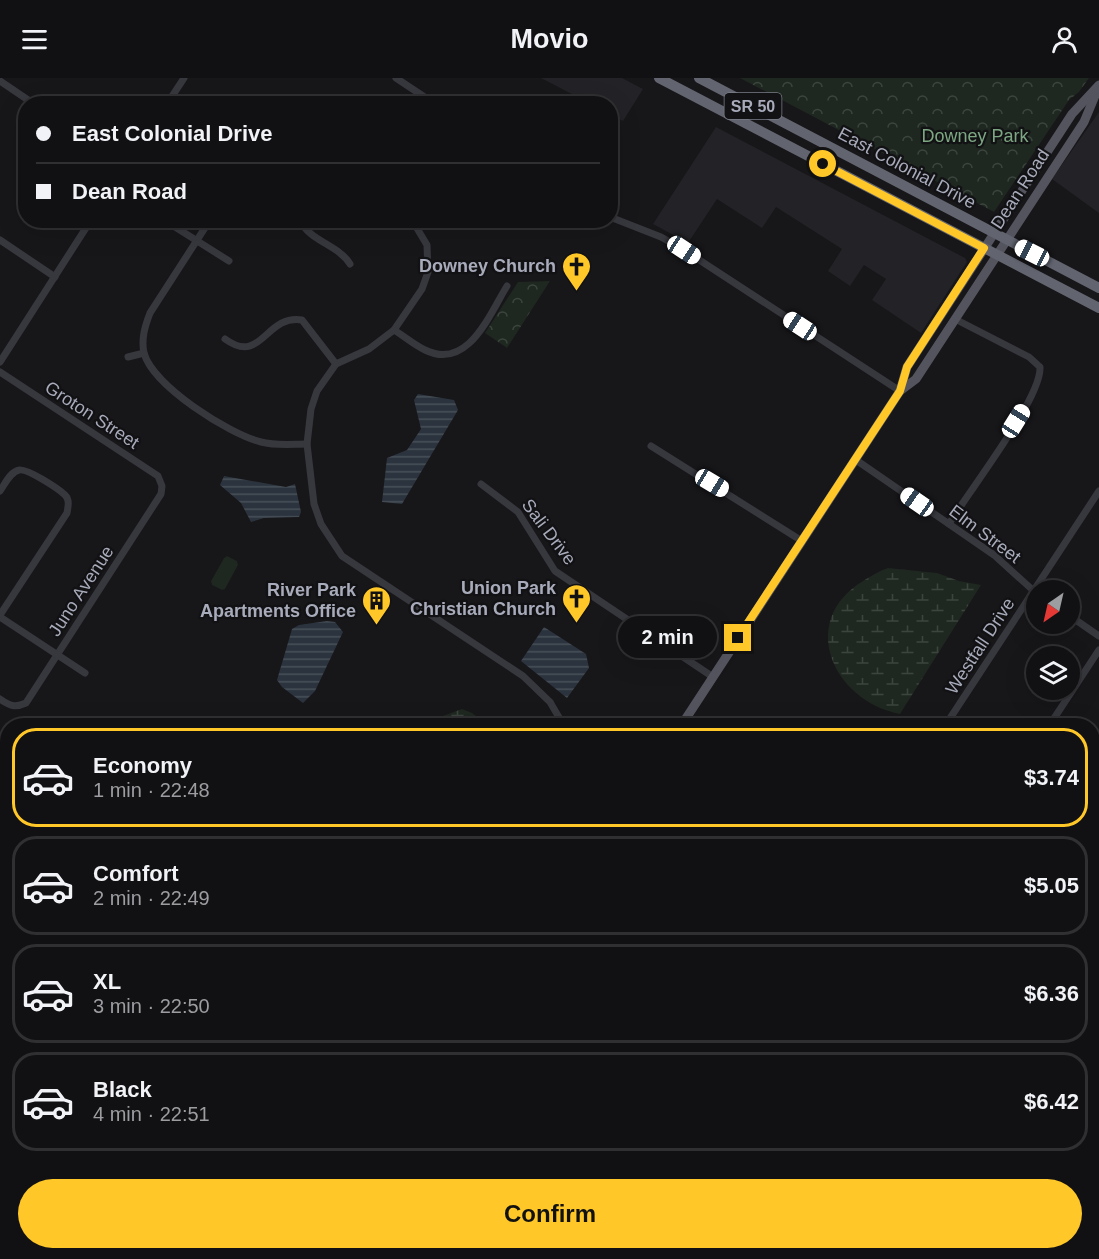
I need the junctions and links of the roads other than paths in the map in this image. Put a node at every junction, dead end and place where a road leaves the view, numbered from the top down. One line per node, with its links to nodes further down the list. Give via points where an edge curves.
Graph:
1 (184, 78): 8 (street)
2 (396, 78): 9 (street)
3 (659, 78): 11 (highway, East Colonial Drive / SR 50)
4 (699, 78): 10 (highway, East Colonial Drive / SR 50)
5 (0, 81): 7 (street)
6 (1099, 86): 18 (main road, Dean Road, via 1072,114); 20 (main road, Dean Road, via 1084,122)
7 (22, 96)
8 (172, 96)
9 (423, 96)
10 (807, 135): 11 (highway, via 787,131); 18 (highway, East Colonial Drive / SR 50)
11 (771, 137): 22 (highway, East Colonial Drive / SR 50)
12 (618, 221): 38 (street, via 684,250)
13 (86, 228): 26 (street)
14 (176, 228): 21 (street)
15 (205, 228): 21 (street)
16 (305, 228): 25 (street, via 346,256)
17 (417, 228): 31 (street, via 426,242 428,272 422,289)
18 (994, 233): 20 (highway, East Colonial Drive / SR 50); 22 (main road, Dean Road)
19 (0, 240): 26 (street)
20 (1006, 240): 23 (main road, Dean Road); 28 (highway, East Colonial Drive / SR 50)
21 (196, 241): 24 (street); 33 (street, via 150,313)
22 (984, 248): 23 (highway, East Colonial Drive / SR 50); 38 (main road, Dean Road, via 907,367)
23 (997, 255): 29 (highway, East Colonial Drive / SR 50); 30 (main road, Dean Road)
24 (229, 261)
25 (350, 264)
26 (55, 277): 35 (street)
27 (507, 286): 31 (street, via 474,339 459,352 436,354)
28 (1099, 288)
29 (1099, 308)
30 (955, 319): 38 (main road, Dean Road, via 916,379); 46 (street, via 1029,357 1040,367 1037,385 1025,407)
31 (394, 330): 36 (street, via 369,349)
32 (225, 339): 36 (street, via 246,349 282,321 302,320)
33 (144, 353): 34 (street); 39 (street, via 165,386 230,429 263,443)
34 (128, 357)
35 (0, 362)
36 (336, 364): 39 (street, via 317,391)
37 (0, 372): 43 (street, Groton Street, via 158,477)
38 (900, 391): 41 (main road, Dean Road)
39 (307, 444): 59 (street, via 309,476 321,524 342,556 523,676 550,702)
40 (651, 446): 47 (street)
41 (856, 460): 46 (street, Elm Street); 47 (main road, Dean Road)
42 (481, 484): 57 (street, Sali Drive, via 518,512 555,570)
43 (162, 486): 55 (street, Juno Avenue, via 161,494)
44 (0, 491): 51 (street, via 10,475 18,470 28,471 65,495 69,503 67,513)
45 (1099, 491): 48 (street, Westfall Drive)
46 (949, 524): 49 (street, Elm Street, via 994,555)
47 (802, 542): 57 (main road, Dean Road)
48 (1043, 580)
49 (1026, 584)
50 (1026, 605): 61 (street, Westfall Drive)
51 (0, 616): 55 (street)
52 (1080, 623): 53 (street)
53 (1099, 636)
54 (1099, 650): 62 (street)
55 (58, 655): 56 (street); 58 (street, Juno Avenue, via 26,703 10,706)
56 (85, 673)
57 (713, 677): 60 (main road, Dean Road)
58 (0, 699)
59 (559, 718)
60 (686, 718)
61 (950, 718)
62 (1054, 718)

